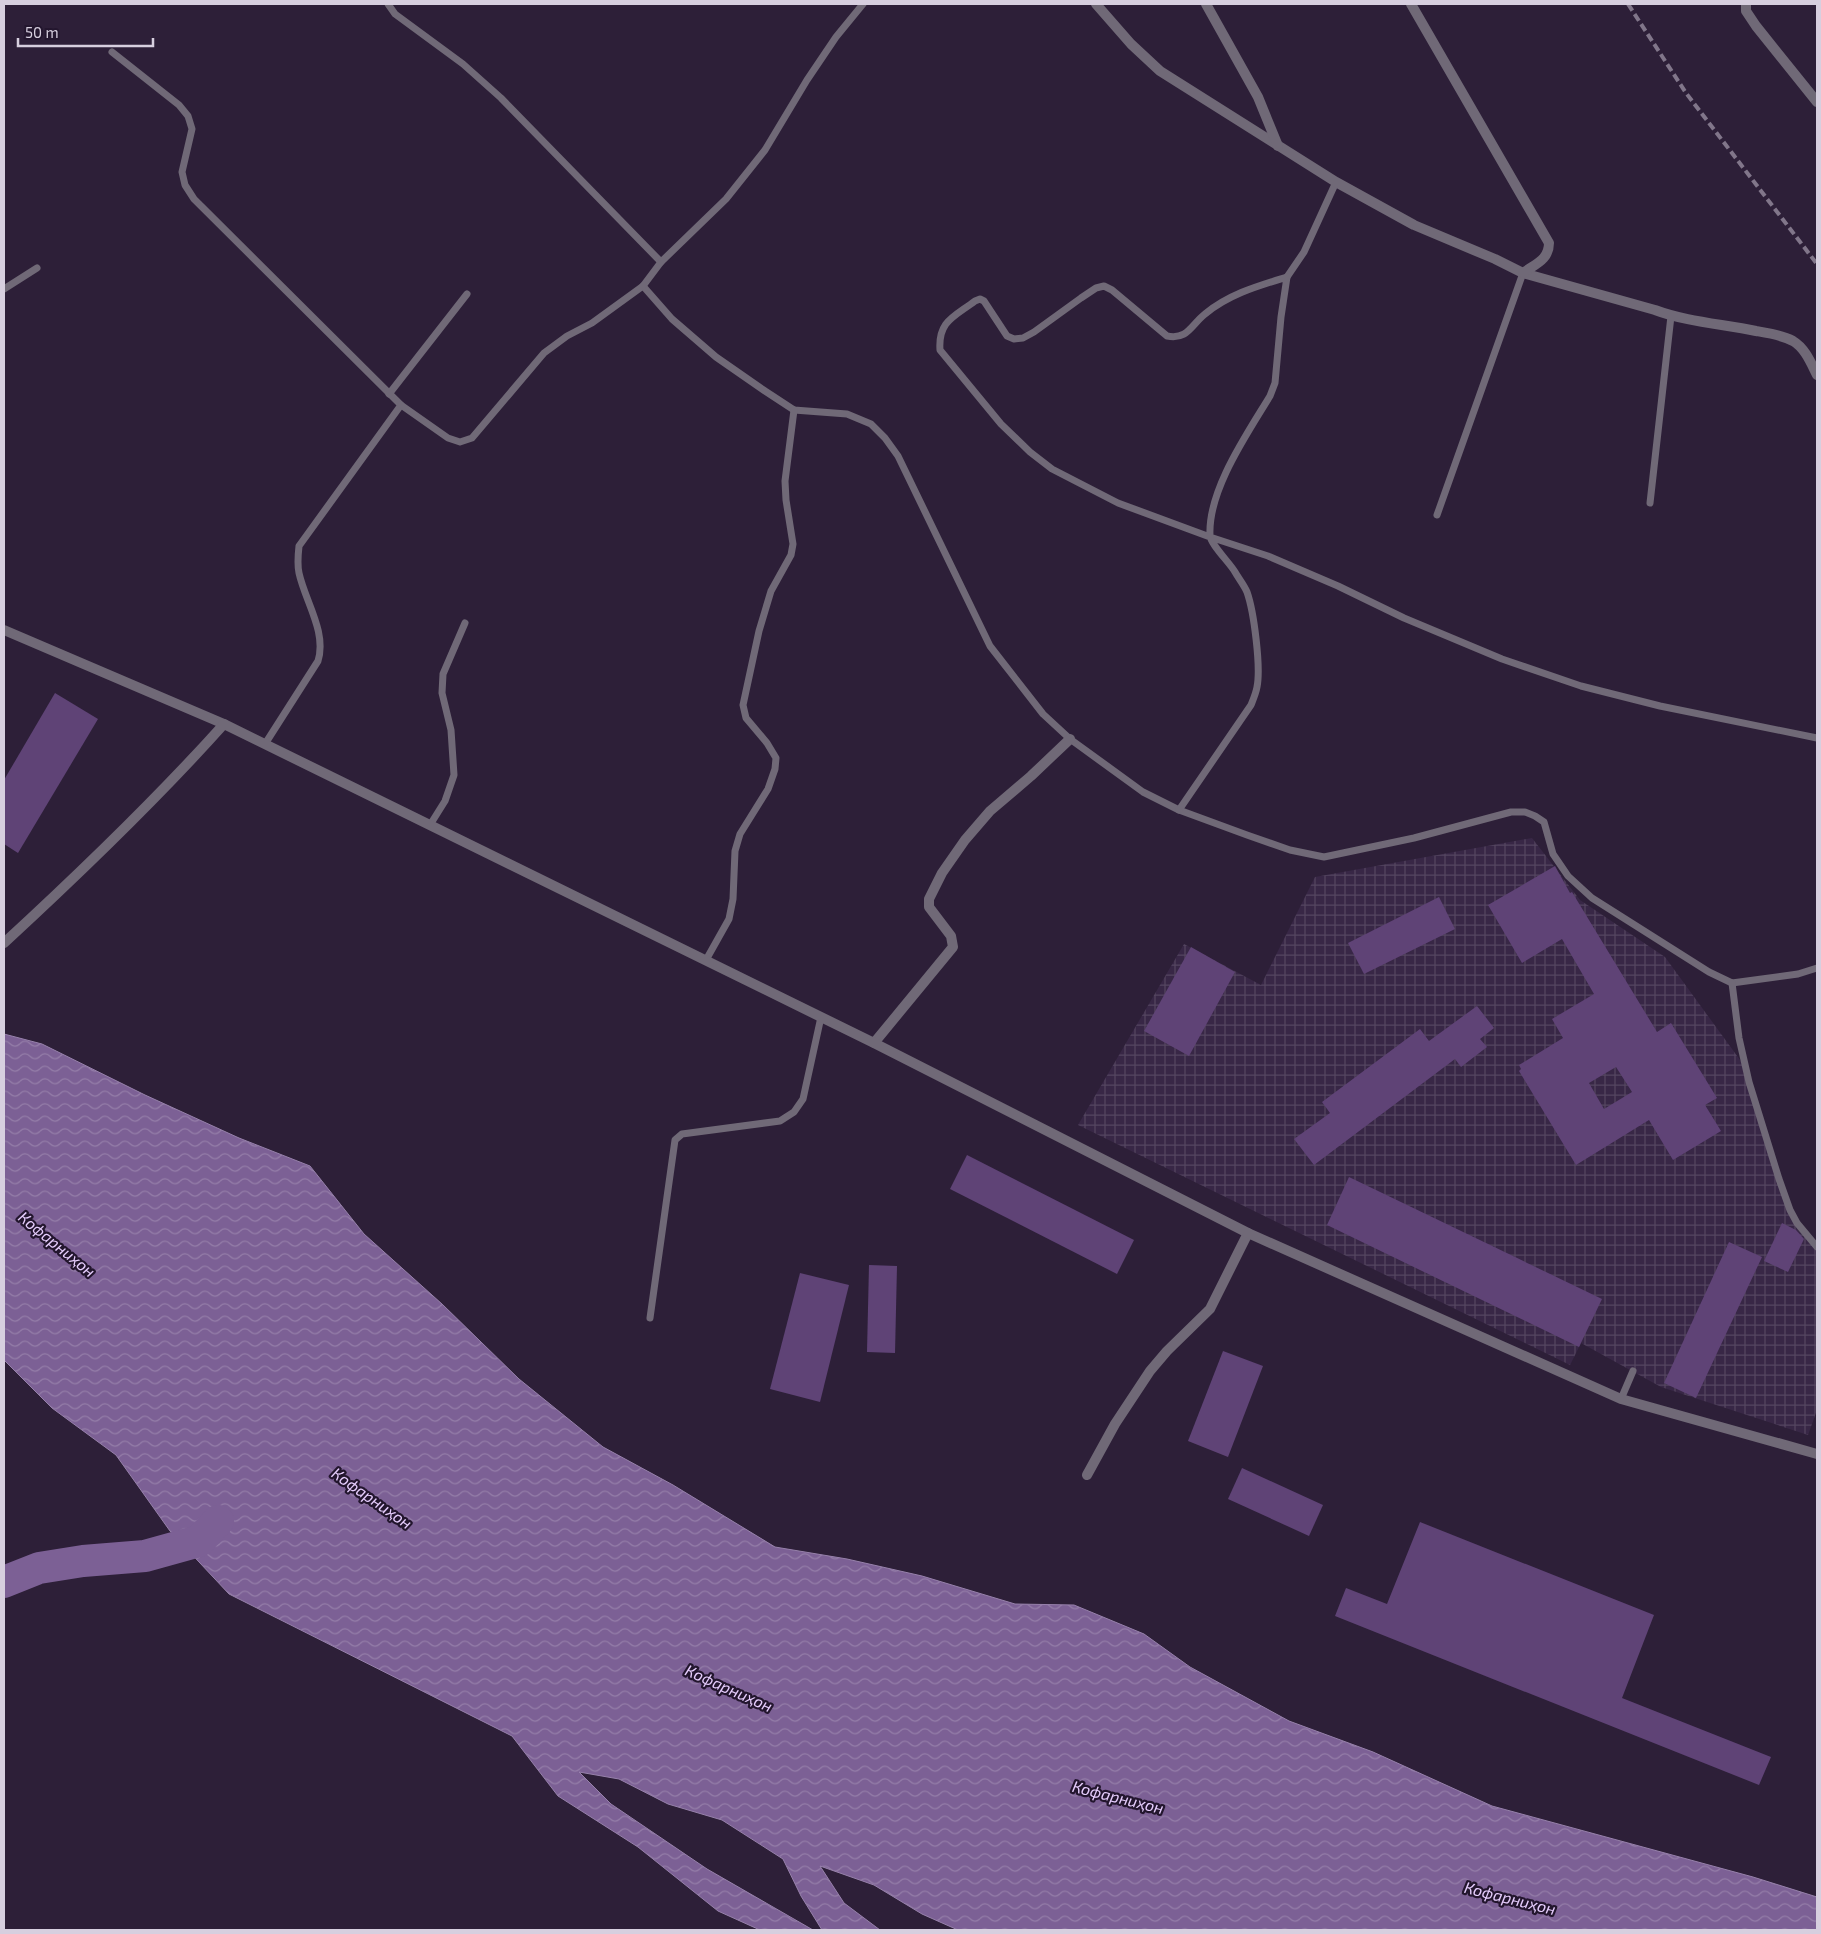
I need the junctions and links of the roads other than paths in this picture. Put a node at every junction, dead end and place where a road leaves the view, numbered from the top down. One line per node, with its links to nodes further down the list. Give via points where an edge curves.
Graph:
1 (388, 4): 11 (lane, via 395,14 463,64 501,98)
2 (863, 4): 11 (lane, via 836,37 765,150 726,199)
3 (1096, 4): 9 (street, via 1160,71)
4 (1206, 4): 9 (street, via 1258,97)
5 (1411, 4): 13 (street, via 1549,242 1549,251 1544,258)
6 (1746, 4): 8 (street, via 1746,11 1756,26)
7 (112, 52): 20 (lane, via 179,105 188,116 192,129 182,172 185,185 194,199)
8 (1817, 102)
9 (1278, 146): 10 (street)
10 (1336, 182): 13 (street, via 1414,225); 14 (lane, via 1304,252)
11 (661, 262): 15 (lane)
12 (37, 268): 16 (lane)
13 (1523, 273): 18 (street); 24 (lane)
14 (1287, 277): 25 (lane, via 1275,383 1216,496); 25 (lane, via 1238,293 1204,314 1181,336 1167,336 1104,286 1088,293 1022,338 1007,336 980,299 944,325 940,333 940,350 1001,424 1052,469 1118,503)
15 (643, 286): 21 (lane, via 544,354 472,438 460,442 448,438); 22 (lane, via 672,319 716,357)
16 (4, 289)
17 (467, 294): 20 (lane)
18 (1671, 316): 19 (street, via 1767,333 1793,341 1802,349); 23 (lane)
19 (1817, 375)
20 (389, 394): 21 (lane)
21 (401, 406): 31 (lane, via 299,546 299,573 321,652)
22 (794, 410): 30 (lane, via 847,414 871,424 885,438 898,456 990,646 1043,714); 35 (lane, via 785,481 793,544 791,555 771,590 743,704 746,718 776,758 775,769 768,789 740,834 735,851 729,918)
23 (1650, 502)
24 (1437, 515)
25 (1210, 538): 29 (lane, via 1268,556 1502,659 1581,686 1660,706); 32 (lane, via 1246,590 1253,613 1257,686 1251,705)
26 (465, 623): 33 (lane, via 443,674 442,693 451,730 454,775 445,801)
27 (4, 630): 28 (street)
28 (224, 724): 31 (street); 34 (street, via 95,858)
29 (1817, 738)
30 (1070, 739): 32 (lane, via 1143,792); 39 (street, via 990,811 942,873 929,899 929,907 951,936 953,947)
31 (265, 744): 33 (street)
32 (1179, 810): 37 (lane, via 1290,850 1324,857 1512,812 1525,812 1544,822 1553,854 1568,876 1592,898 1709,972)
33 (430, 825): 35 (street)
34 (4, 943)
35 (706, 960): 38 (street)
36 (1817, 968): 37 (lane, via 1798,974)
37 (1732, 983): 41 (lane, via 1749,1082 1779,1179 1797,1223)
38 (821, 1017): 39 (street); 42 (lane, via 803,1099 794,1112 780,1121 682,1134 675,1140)
39 (874, 1044): 40 (street)
40 (1248, 1233): 44 (street); 46 (street, via 1210,1309 1150,1371 1115,1424)
41 (1817, 1247)
42 (650, 1318)
43 (1633, 1371): 44 (lane)
44 (1621, 1399): 45 (street)
45 (1817, 1454)
46 (1087, 1476)

